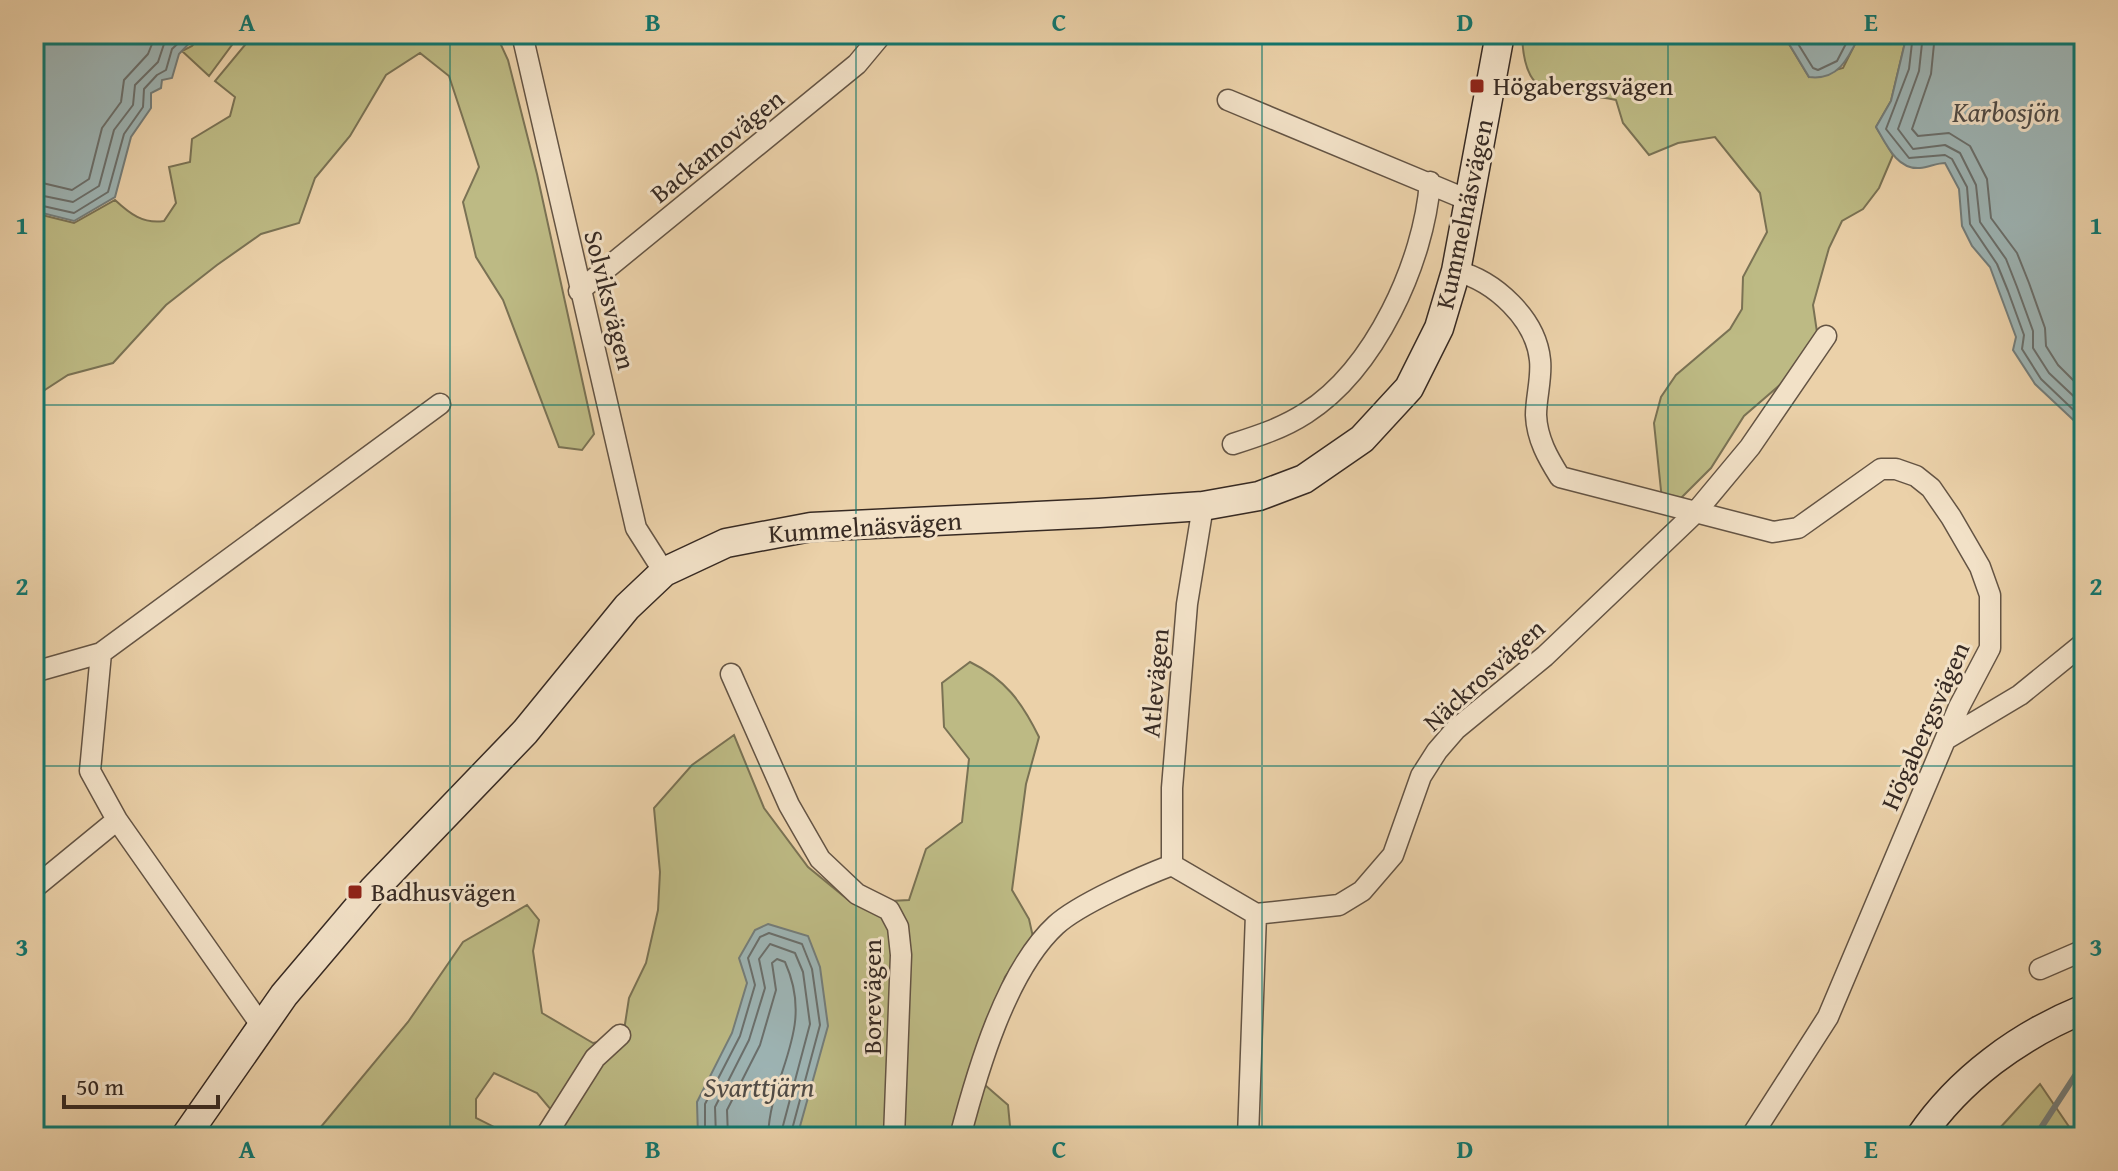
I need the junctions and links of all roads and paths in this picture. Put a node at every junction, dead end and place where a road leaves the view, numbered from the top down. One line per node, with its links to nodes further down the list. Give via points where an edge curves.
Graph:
1 (522, 34): 8 (street, Solviksvägen)
2 (882, 34): 8 (street, Backamovägen, via 857,64)
3 (1500, 34): 6 (street, Kummelnäsvägen)
4 (1228, 100): 5 (street)
5 (1430, 182): 6 (street); 11 (street, Kummelnäsvägen, via 1408,281 1366,349 1307,413)
6 (1468, 200): 7 (street, Kummelnäsvägen)
7 (1456, 271): 12 (street, Kummelnäsvägen, via 1439,328 1414,378 1362,439 1284,488); 13 (street, Högabergsvägen, via 1470,274 1509,301 1534,334 1541,362 1536,416 1542,448 1560,477)
8 (579, 291): 14 (street, Solviksvägen, via 636,528)
9 (1826, 336): 13 (street, Näckrosvägen, via 1750,447)
10 (440, 404): 16 (street)
11 (1233, 444)
12 (1203, 506): 14 (street, Kummelnäsvägen, via 811,527 726,543); 21 (street, Atlevägen, via 1187,604 1172,788)
13 (1695, 513): 19 (street, Högabergsvägen, via 1773,532 1798,528 1881,469 1916,476 1931,488 1980,567 1993,623 1990,648); 23 (street, Näckrosvägen, via 1545,656 1456,729 1421,776 1393,855 1362,891 1339,905)
14 (664, 572): 27 (street, Kummelnäsvägen, via 627,607 525,732 373,890)
15 (2084, 643): 19 (street, via 2020,695)
16 (101, 653): 17 (street); 20 (street, via 90,771)
17 (34, 672)
18 (731, 674): 31 (street, Borevägen, via 775,777 820,859 857,894 889,910 898,927)
19 (1948, 738): 34 (street, Högabergsvägen, via 1828,1017)
20 (117, 820): 22 (street); 27 (street)
21 (1172, 865): 23 (street); 32 (street, via 1057,924 1014,982 974,1083)
22 (34, 888)
23 (1256, 914): 33 (street)
24 (2084, 950): 25 (street)
25 (2040, 969)
26 (2084, 1009): 35 (street, via 2017,1042 1995,1059)
27 (261, 1025): 29 (street, Kummelnäsvägen)
28 (620, 1035): 30 (street, via 595,1058)
29 (185, 1137)
30 (545, 1137)
31 (894, 1137)
32 (960, 1137)
33 (1248, 1137)
34 (1751, 1137)
35 (1920, 1137)

